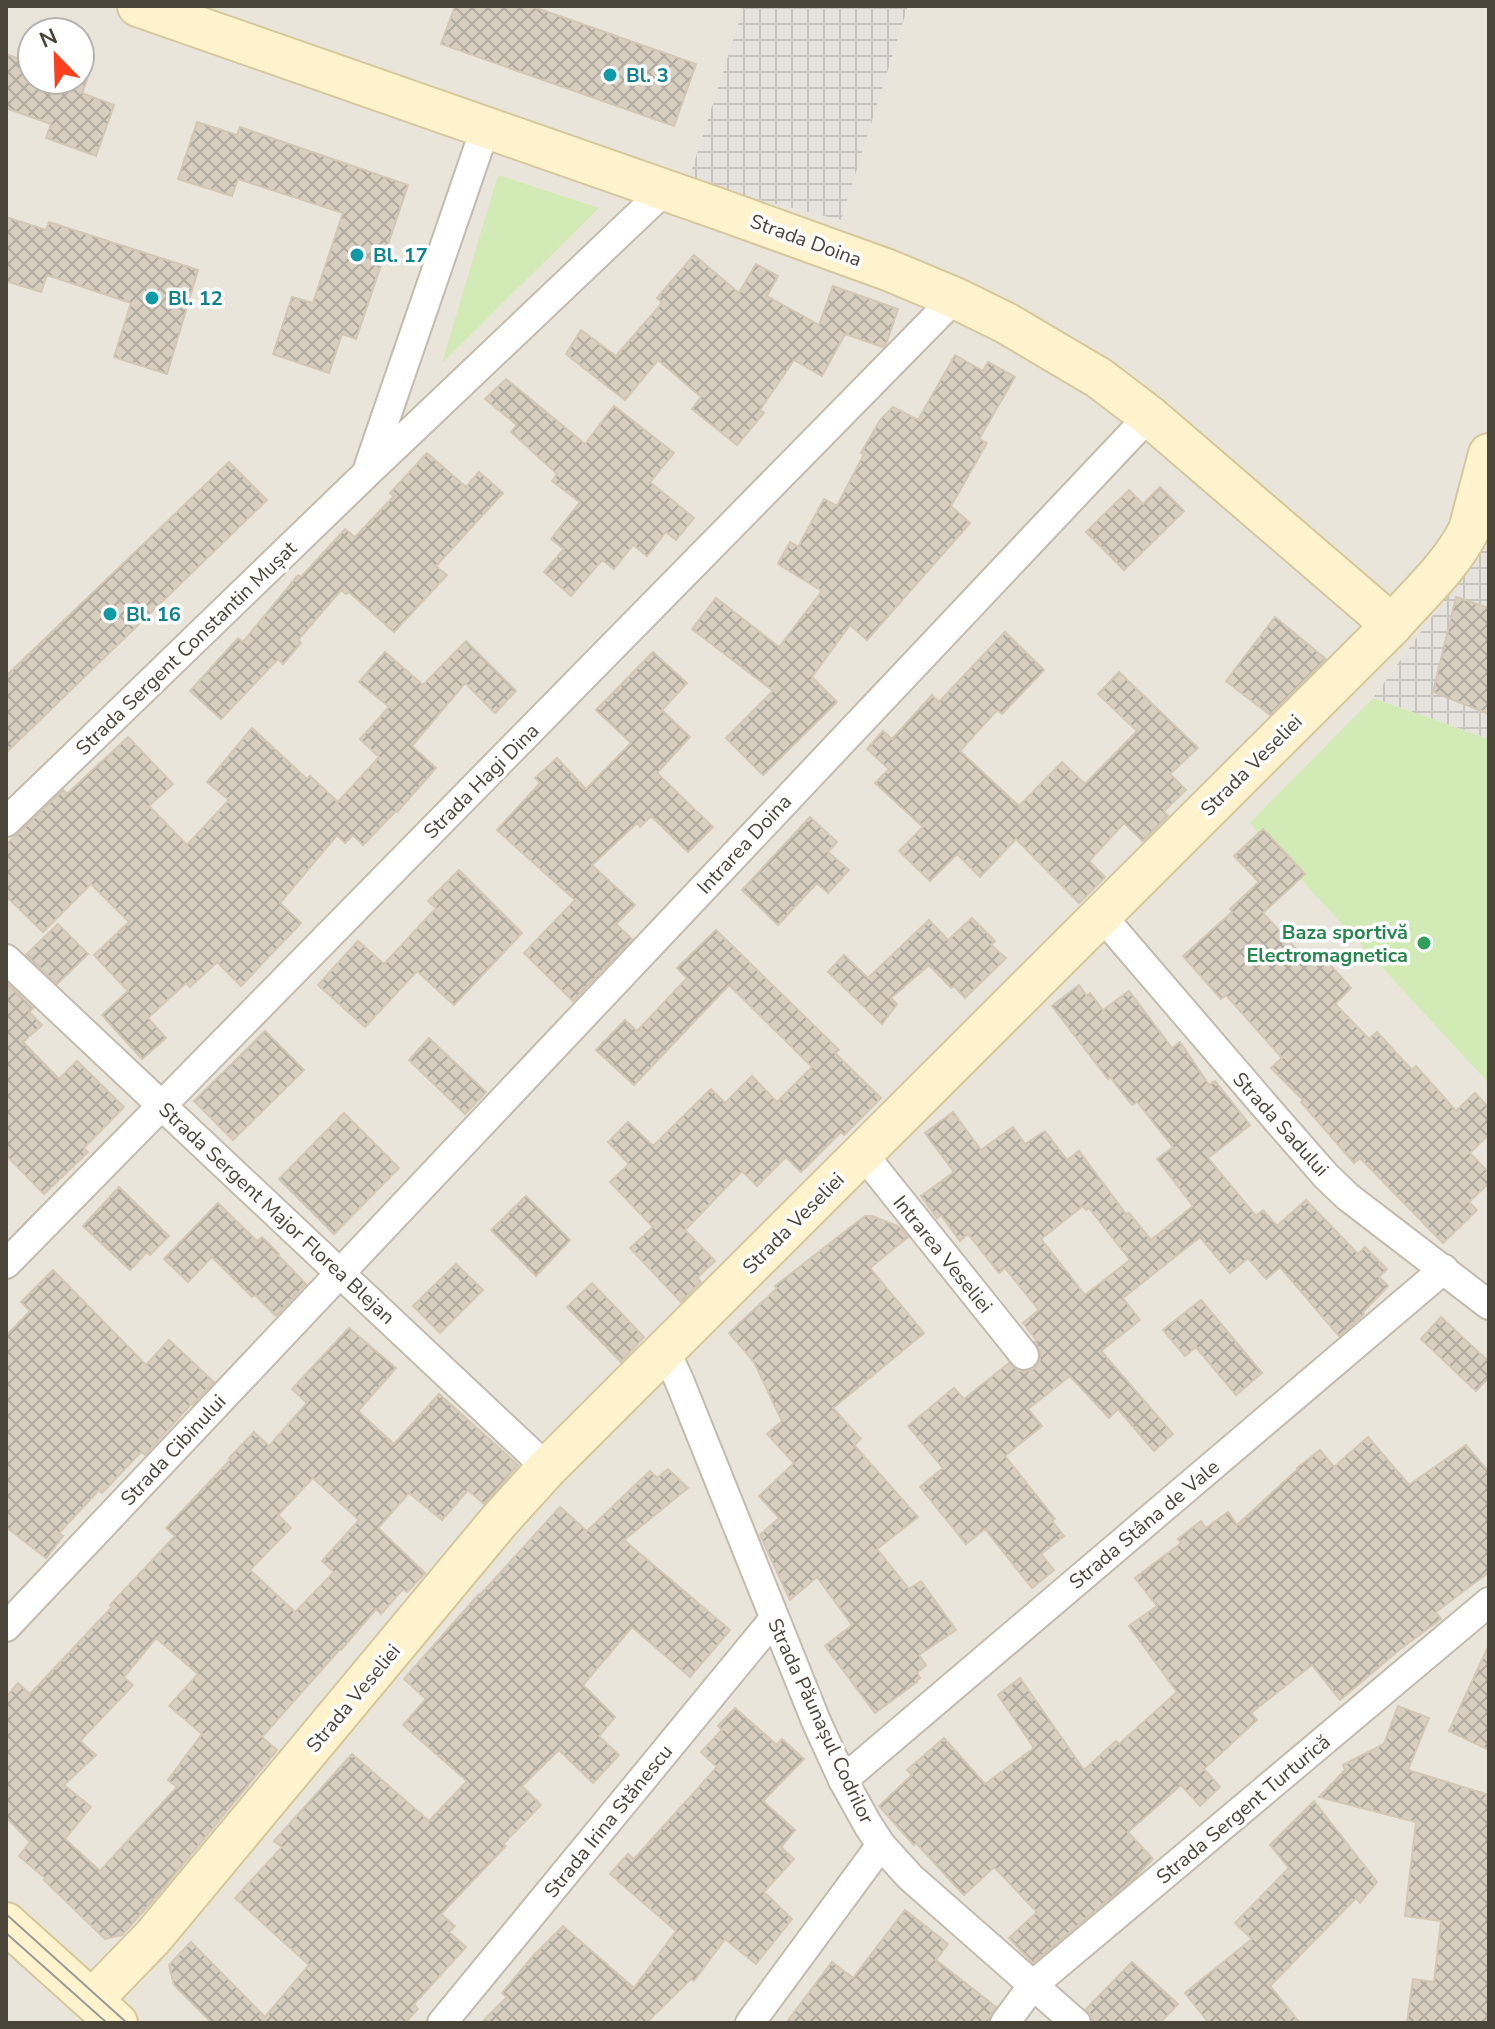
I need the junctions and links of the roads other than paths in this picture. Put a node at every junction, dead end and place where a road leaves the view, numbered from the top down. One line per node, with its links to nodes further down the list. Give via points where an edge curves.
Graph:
1 (138, 6): 2 (street, Strada Doina)
2 (486, 126): 3 (street, Strada Doina); 7 (street, Strada Sergent Constantin Mușat)
3 (665, 190): 4 (street, Strada Doina); 7 (street, Strada Sergent Constantin Mușat)
4 (955, 298): 5 (street, Strada Doina, via 1055,351); 12 (street, Strada Hagi Dina)
5 (1149, 416): 8 (street, Strada Doina); 16 (street, Intrarea Doina)
6 (1489, 454): 8 (street, Strada Veseliei, via 1463,541)
7 (367, 473): 9 (street, Strada Sergent Constantin Mușat)
8 (1392, 625): 10 (street, Strada Veseliei)
9 (6, 822)
10 (1101, 915): 13 (street, Strada Veseliei); 15 (street, Strada Sadului, via 1326,1176)
11 (6, 959): 12 (street, Strada Sergent Major Florea Blejan)
12 (162, 1105): 14 (street, Strada Hagi Dina); 16 (street, Strada Sergent Major Florea Blejan)
13 (863, 1154): 18 (street, Strada Veseliei); 19 (street, Intrarea Veseliei)
14 (6, 1264)
15 (1444, 1269): 17 (street, Strada Sadului); 24 (street, Strada Stâna de Vale)
16 (340, 1273): 20 (street, Strada Sergent Major Florea Blejan); 23 (street, Strada Cibinului)
17 (1489, 1305)
18 (665, 1350): 20 (street, Strada Veseliei); 22 (street, Strada Păunașul Codrilor)
19 (1024, 1355)
20 (547, 1468): 28 (street, Strada Veseliei, via 153,1937)
21 (1489, 1602): 27 (street, Strada Sergent Turturică)
22 (774, 1619): 24 (street, Strada Păunașul Codrilor); 29 (street, Strada Irina Stănescu)
23 (6, 1627)
24 (843, 1780): 25 (street, Strada Păunașul Codrilor)
25 (881, 1845): 27 (street, Strada Păunașul Codrilor); 30 (street)
26 (6, 1923): 28 (street)
27 (1033, 1985): 31 (street, Strada Sergent Turturică); 32 (street, Strada Păunașul Codrilor)
28 (104, 2012)
29 (442, 2023)
30 (750, 2023)
31 (1005, 2023)
32 (1076, 2023)

